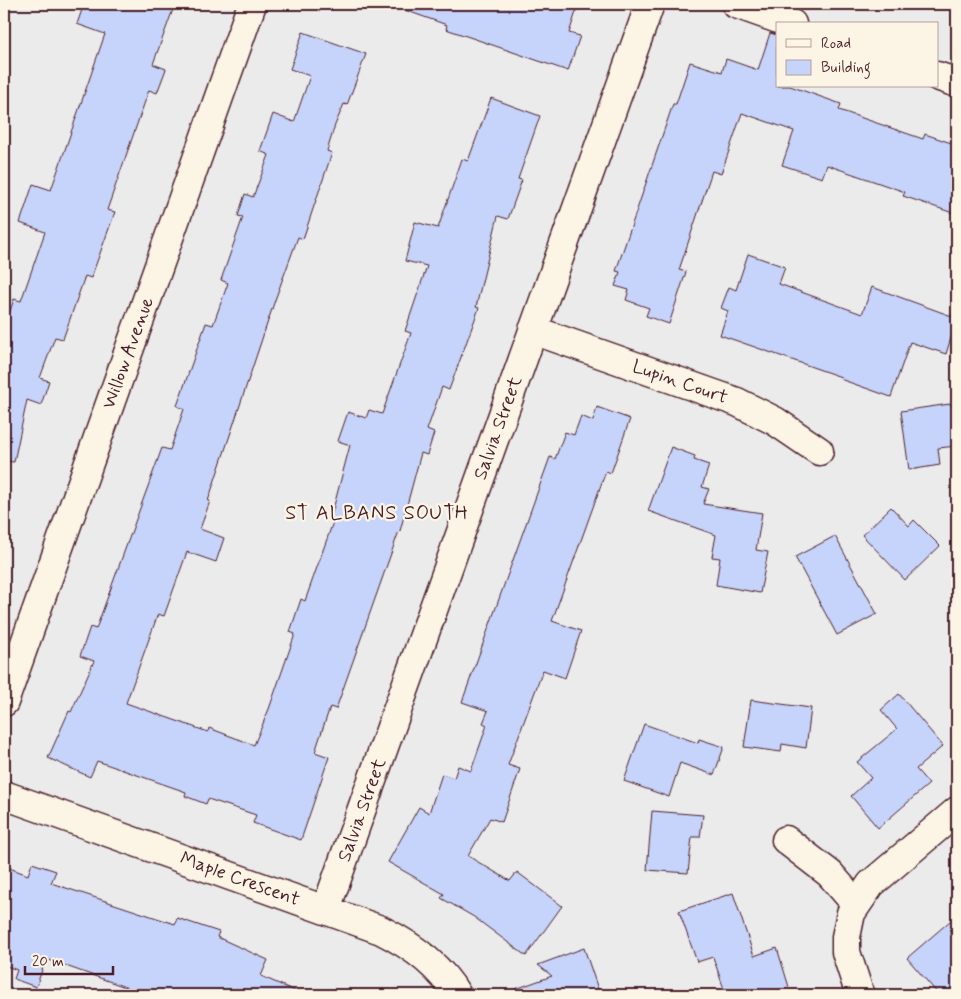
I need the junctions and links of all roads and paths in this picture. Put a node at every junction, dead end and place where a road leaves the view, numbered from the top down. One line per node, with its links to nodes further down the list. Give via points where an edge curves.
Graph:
1 (252, 4): 9 (street, Willow Avenue)
2 (650, 4): 7 (street, Salvia Street)
3 (736, 4): 4 (street)
4 (786, 22)
5 (938, 76): 6 (street)
6 (957, 83)
7 (533, 330): 8 (street, Lupin Court, via 736,402 775,421); 14 (street, Salvia Street)
8 (819, 451)
9 (4, 702)
10 (4, 795): 14 (street, Maple Crescent)
11 (957, 811): 13 (street, via 871,884)
12 (786, 840): 13 (street, via 830,874)
13 (856, 904): 16 (street, via 847,924 846,952)
14 (326, 910): 15 (street, Maple Crescent, via 404,942 424,958)
15 (457, 995)
16 (860, 995)

